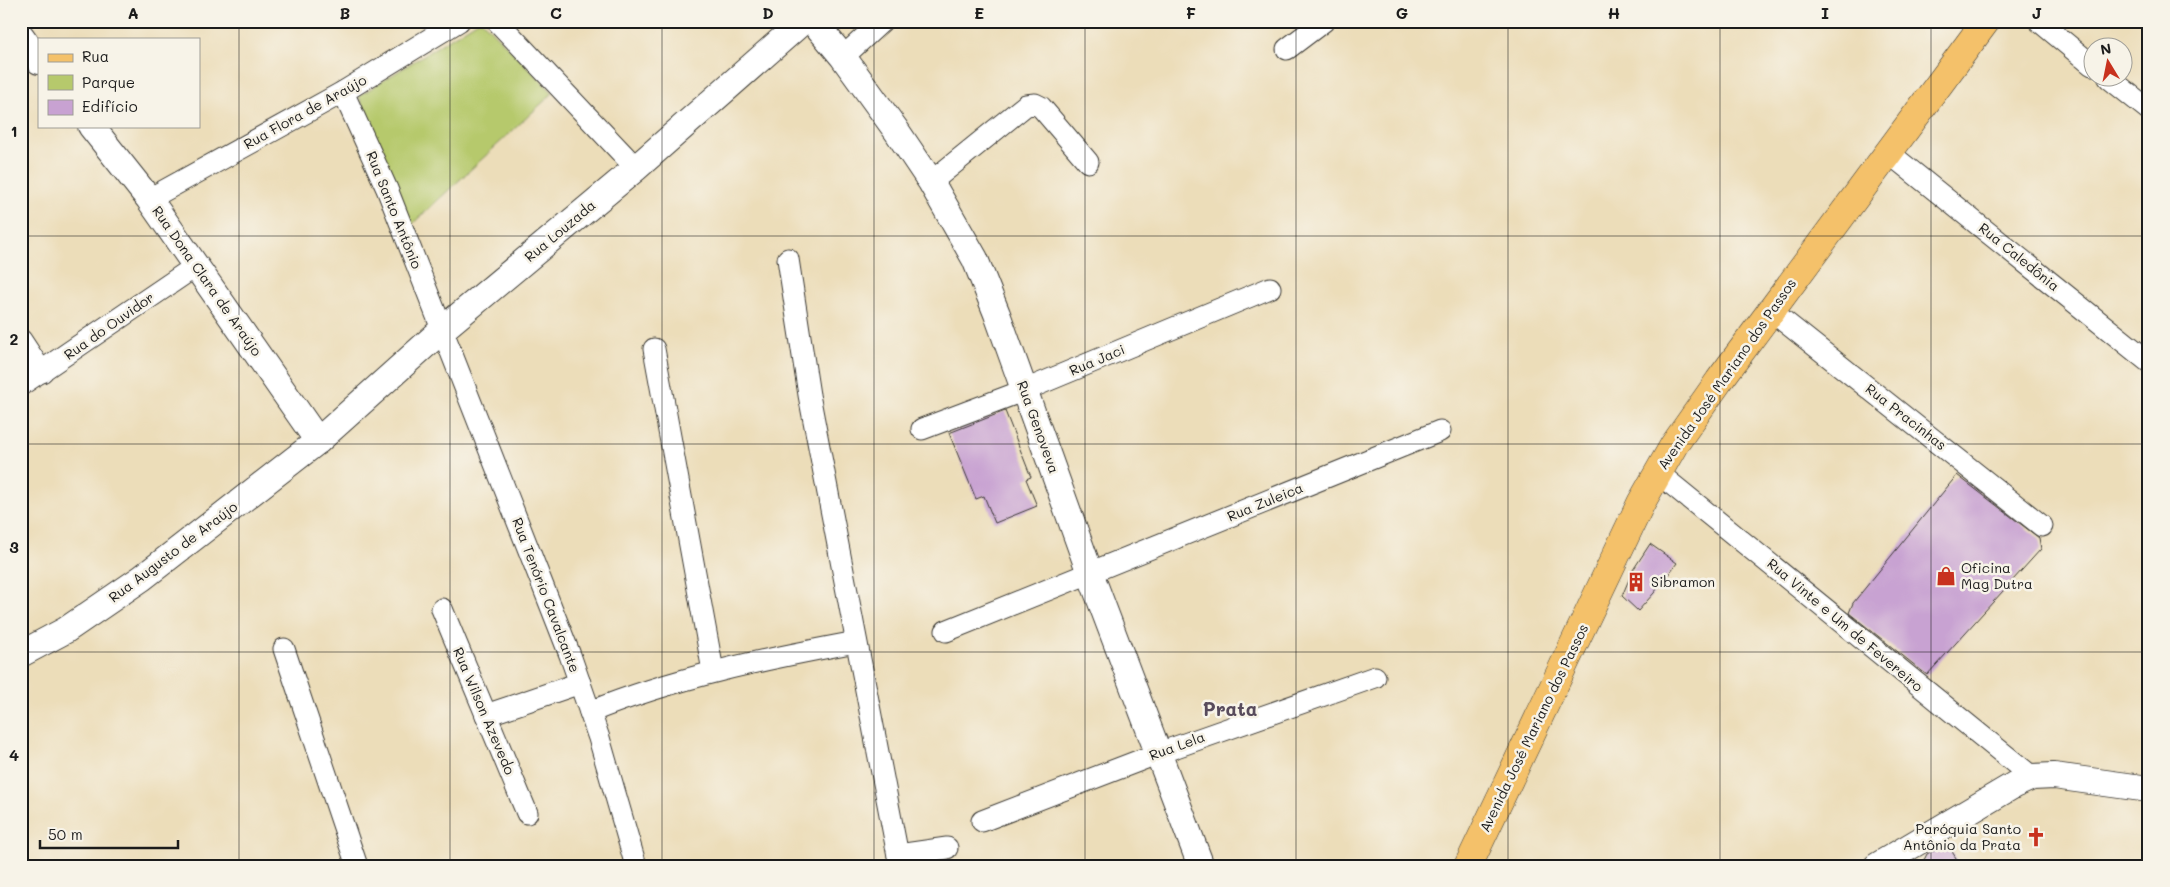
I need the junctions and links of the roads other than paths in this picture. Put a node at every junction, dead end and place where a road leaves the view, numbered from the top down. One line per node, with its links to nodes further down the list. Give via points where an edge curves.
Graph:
1 (459, 21): 15 (street, Rua Flora de Araújo)
2 (497, 21): 20 (street)
3 (804, 21): 20 (street, Rua Louzada)
4 (813, 21): 12 (street, Rua Genoveva)
5 (882, 21): 12 (street)
6 (1324, 21): 10 (street)
7 (1986, 21): 18 (main road, Avenida José Mariano dos Passos)
8 (2039, 21): 11 (street)
9 (21, 36): 13 (street)
10 (1287, 50)
11 (2082, 56)
12 (843, 57): 21 (street, Rua Genoveva)
13 (38, 60)
14 (2121, 88): 16 (street)
15 (344, 92): 22 (street, Rua Flora de Araújo); 27 (street, Rua Santo Antônio)
16 (2149, 110)
17 (92, 128): 22 (street, Rua Dona Clara de Araújo)
18 (1889, 153): 26 (main road, Avenida José Mariano dos Passos); 30 (street, Rua Caledônia)
19 (1088, 162): 21 (street, via 1041,107 1031,104)
20 (636, 168): 27 (street, Rua Louzada)
21 (931, 182): 33 (street, Rua Genoveva, via 975,259)
22 (149, 199): 24 (street, Rua Dona Clara de Araújo)
23 (788, 259): 42 (street, via 809,394)
24 (196, 266): 31 (street, Rua do Ouvidor); 36 (street, Rua Dona Clara de Araújo)
25 (1270, 288): 33 (street, Rua Jaci)
26 (1770, 310): 37 (main road, Avenida José Mariano dos Passos, via 1674,445); 38 (street, Rua Pracinhas)
27 (443, 329): 36 (street, Rua Louzada); 47 (street, Rua Tenório Cavalcante)
28 (21, 340): 31 (street)
29 (654, 348): 45 (street)
30 (2149, 362)
31 (42, 372): 32 (street, Rua do Ouvidor)
32 (21, 385)
33 (1024, 390): 34 (street, Rua Jaci); 39 (street, Rua Genoveva)
34 (922, 429)
35 (1440, 431): 39 (street, Rua Zuleica)
36 (318, 441): 44 (street, Rua Augusto de Araújo, via 142,578 66,630)
37 (1658, 473): 51 (street, Rua Vinte e Um de Fevereiro); 60 (main road, Avenida José Mariano dos Passos)
38 (2042, 526)
39 (1090, 573): 41 (street, Rua Zuleica); 50 (street, Rua Genoveva)
40 (442, 609): 49 (street, Rua Wilson Azevedo)
41 (946, 631)
42 (856, 642): 45 (street); 56 (street)
43 (284, 649): 57 (street)
44 (21, 654)
45 (714, 671): 48 (street, via 626,697)
46 (1375, 677): 50 (street, Rua Lela)
47 (580, 683): 48 (street, Rua Tenório Cavalcante); 49 (street)
48 (590, 712): 58 (street, Rua Tenório Cavalcante)
49 (486, 715): 53 (street, Rua Wilson Azevedo)
50 (1159, 753): 54 (street, Rua Lela); 59 (street, Rua Genoveva)
51 (2032, 777): 52 (street, via 2054,776); 61 (street)
52 (2149, 789)
53 (527, 812)
54 (982, 821)
55 (947, 848): 56 (street)
56 (899, 860)
57 (357, 866)
58 (636, 866)
59 (1201, 866)
60 (1468, 866)
61 (1877, 866)

